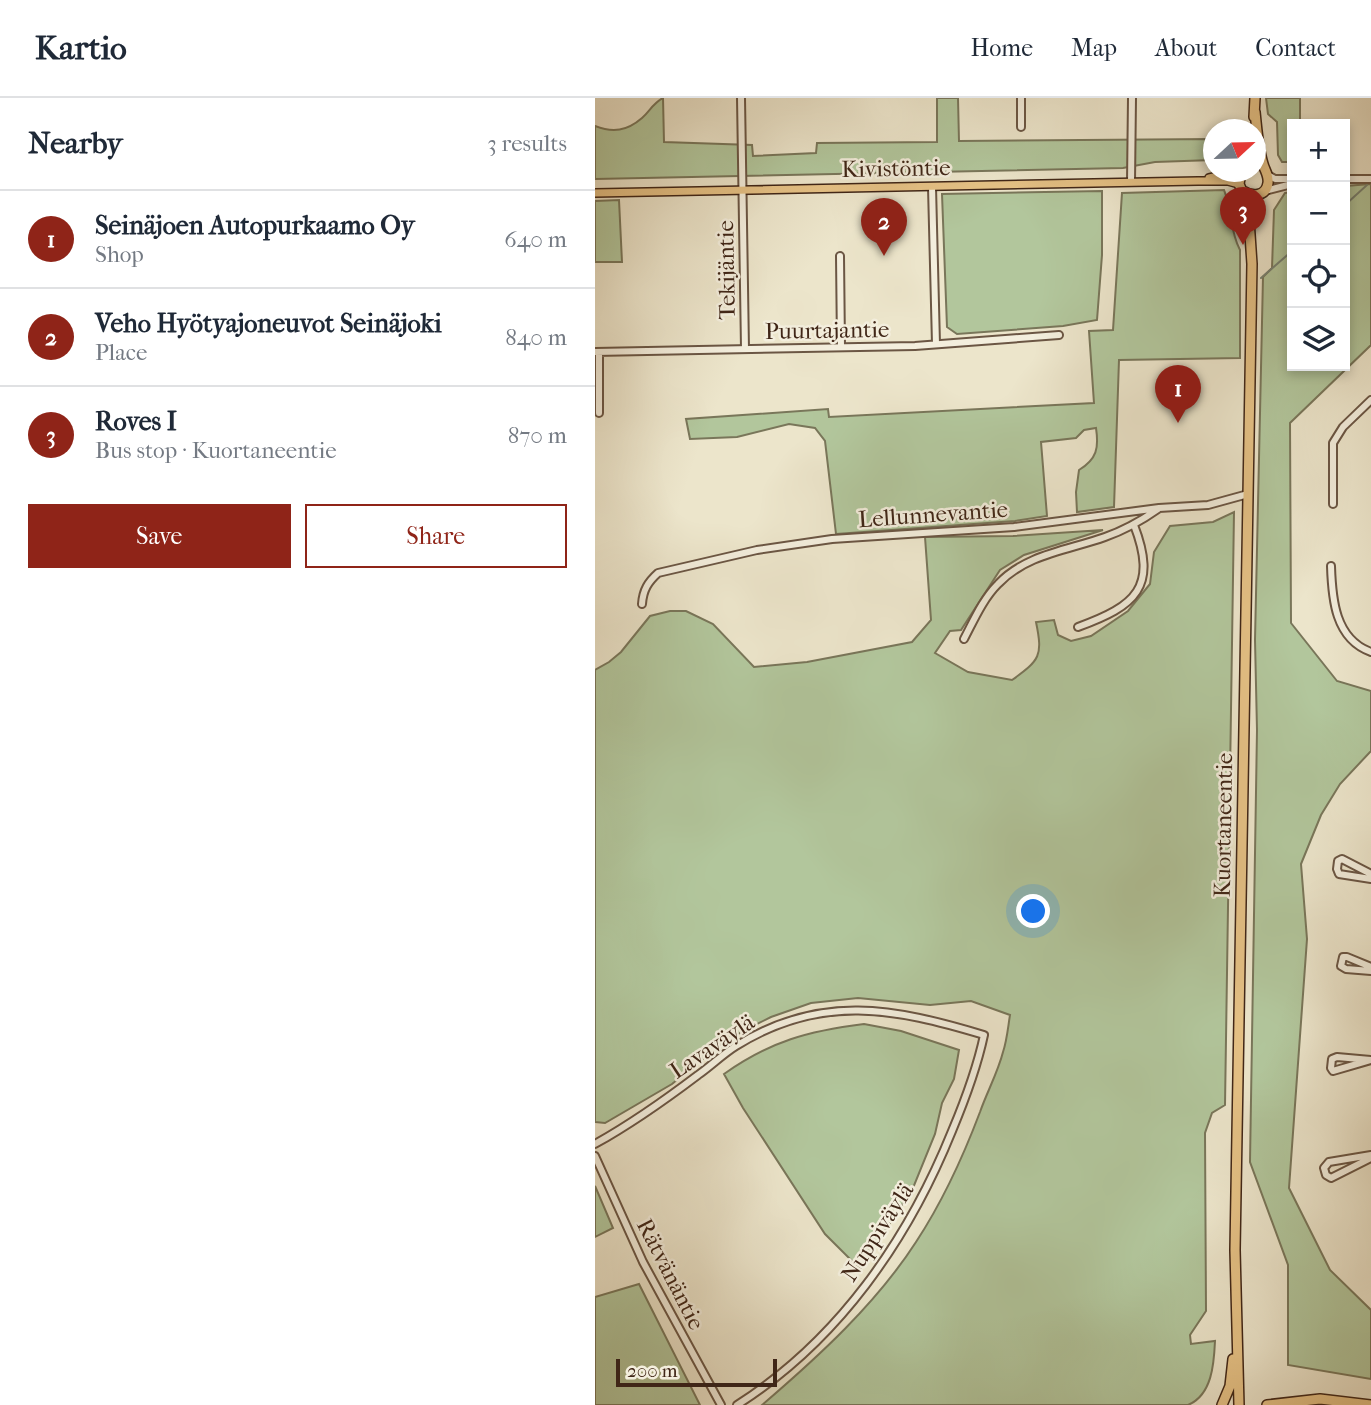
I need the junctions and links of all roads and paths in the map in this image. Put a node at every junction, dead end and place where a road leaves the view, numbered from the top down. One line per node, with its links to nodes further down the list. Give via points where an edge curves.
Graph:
1 (741, 98): 19 (street, Tekijäntie)
2 (1021, 98): 7 (street)
3 (1132, 98): 14 (street)
4 (1255, 98): 5 (highway)
5 (1255, 112): 6 (highway); 8 (highway)
6 (1255, 119)
7 (1021, 127)
8 (1267, 173): 12 (street); 21 (highway, Kuortaneentie, via 1269,182)
9 (1371, 178): 10 (street)
10 (1350, 179)
11 (1203, 180): 13 (main road, Kivistöntie)
12 (1287, 180)
13 (1198, 181): 14 (main road, Kivistöntie); 18 (main road, Kivistöntie, via 1228,181)
14 (1131, 182): 17 (main road, Kivistöntie)
15 (1240, 182): 18 (highway)
16 (1289, 182): 21 (street)
17 (932, 187): 19 (main road, Kivistöntie); 25 (street)
18 (1241, 187): 21 (highway, via 1250,195); 22 (highway, Kuortaneentie, via 1248,205)
19 (742, 191): 20 (main road, Kivistöntie); 27 (street, Tekijäntie)
20 (595, 193)
21 (1261, 193): 22 (highway, Kuortaneentie)
22 (1252, 247): 31 (highway, Kuortaneentie)
23 (840, 256): 26 (street)
24 (1059, 335): 25 (street, Puurtajantie)
25 (936, 344): 26 (street, Puurtajantie)
26 (841, 347): 27 (street, Puurtajantie)
27 (745, 349): 28 (street, Puurtajantie)
28 (597, 352): 30 (street)
29 (1371, 400): 32 (street, via 1333,443)
30 (599, 413)
31 (1248, 494): 33 (street, Lellunnevantie, via 1208,505); 46 (highway, Kuortaneentie)
32 (1333, 504)
33 (1159, 508): 34 (street); 36 (street, Lellunnevantie, via 1014,527 832,539 757,550 658,573 649,581)
34 (1134, 526): 37 (street, via 1144,579 1123,605); 38 (street, via 1017,567 997,584)
35 (1331, 566): 39 (street, via 1332,598 1342,625 1354,643)
36 (642, 604)
37 (1078, 627)
38 (964, 639)
39 (1371, 652)
40 (1371, 877): 40 (street, via 1342,859 1338,861 1339,874)
41 (984, 1035): 43 (street, Lavaväylä, via 903,1013 866,1009 800,1018 736,1046); 48 (street, Nuppiväylä, via 938,1167 905,1230 875,1274 807,1351)
42 (1371, 1060): 42 (street, via 1336,1058 1331,1068 1333,1072)
43 (595, 1144)
44 (595, 1156): 47 (street, Rätvänäntie, via 643,1262)
45 (1371, 1156): 45 (street, via 1331,1178 1326,1175 1324,1168 1329,1162)
46 (1236, 1330): 49 (highway, via 1230,1386); 50 (highway, Kuortaneentie)
47 (721, 1405)
48 (737, 1405)
49 (1222, 1405)
50 (1239, 1405)
51 (1267, 1405): 52 (highway, via 1320,1399)
52 (1371, 1405)

